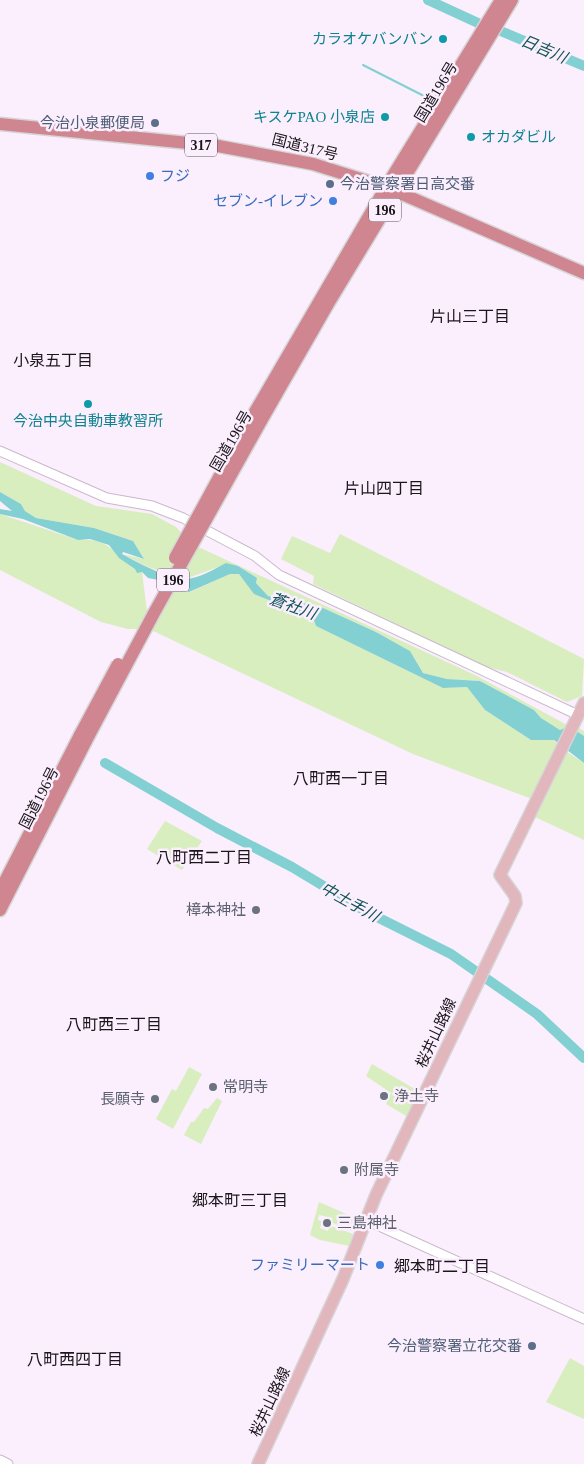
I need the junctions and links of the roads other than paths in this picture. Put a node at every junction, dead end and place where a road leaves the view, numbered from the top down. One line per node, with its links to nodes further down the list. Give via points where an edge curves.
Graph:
1 (501, 0): 4 (highway, 国道196号 / 196)
2 (512, 0): 4 (highway, 国道196号 / 196)
3 (0, 124): 4 (highway, 国道317号 / 317, via 263,153 313,164)
4 (391, 189): 5 (highway, 国道317号 / 317); 9 (highway, 国道196号 / 196, bridge, via 328,304 257,419)
5 (584, 273)
6 (0, 452): 8 (street, via 107,498 152,506 184,518 255,556 279,574)
7 (584, 703): 8 (main road, 桜井山路線)
8 (576, 720): 12 (main road, 桜井山路線, via 500,875 515,896 516,903)
9 (84, 737): 10 (highway, 国道196号 / 196); 11 (highway, 国道196号 / 196)
10 (0, 890)
11 (0, 910)
12 (366, 1220): 13 (street); 16 (main road, 桜井山路線, via 343,1280)
13 (584, 1319)
14 (0, 1460): 15 (street)
15 (8, 1464)
16 (258, 1464)

